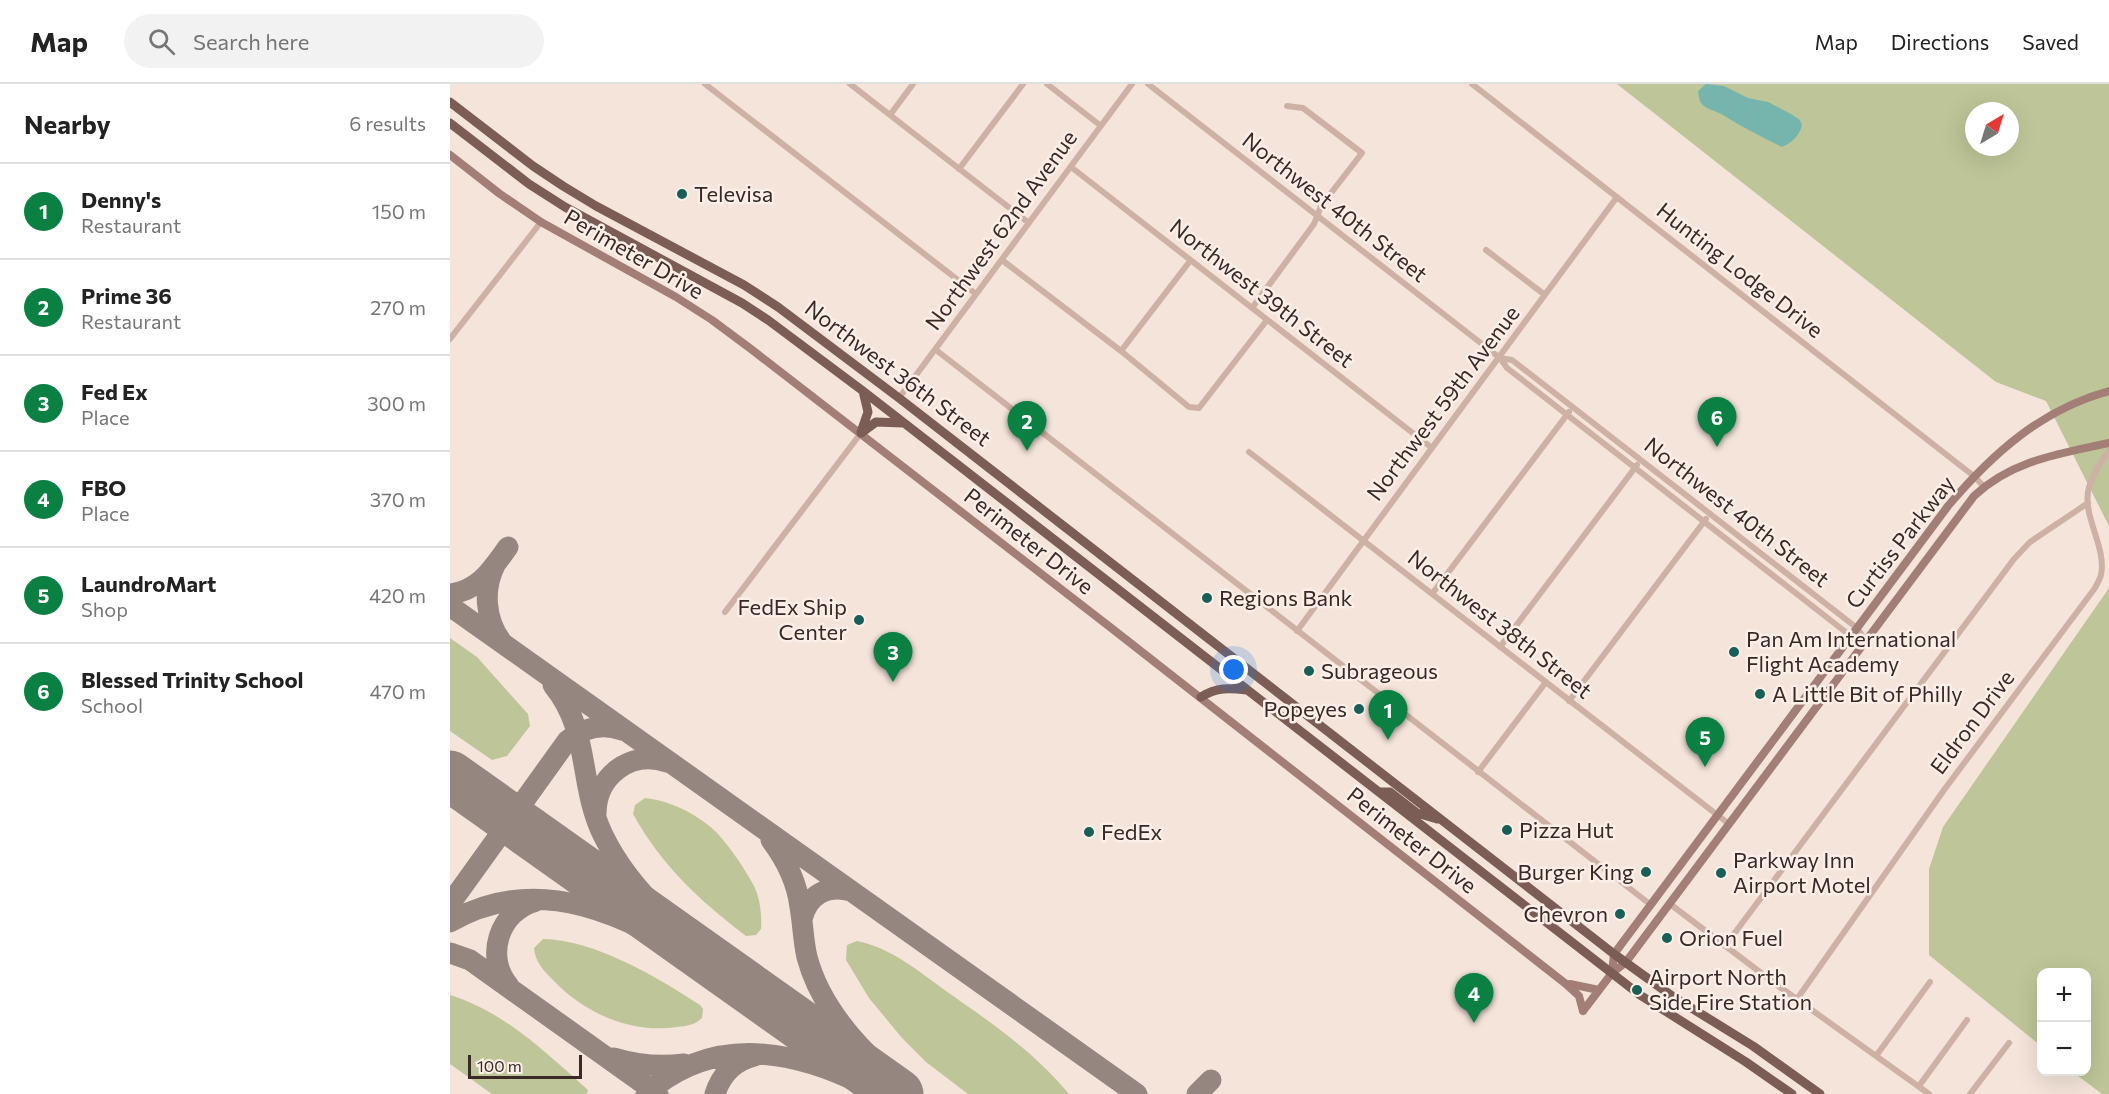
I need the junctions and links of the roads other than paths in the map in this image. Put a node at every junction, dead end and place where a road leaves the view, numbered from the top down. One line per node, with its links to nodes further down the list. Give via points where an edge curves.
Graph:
1 (705, 84): 27 (street)
2 (850, 84): 11 (street)
3 (913, 84): 11 (street)
4 (1023, 84): 18 (street)
5 (1047, 84): 13 (street)
6 (1132, 84): 13 (street, Northwest 62nd Avenue)
7 (1148, 84): 20 (street, Northwest 40th Street)
8 (1472, 84): 19 (street, Hunting Lodge Drive)
9 (450, 102): 14 (main road, Northwest 36th Street)
10 (1287, 106): 20 (street, via 1303,108 1362,153)
11 (890, 115): 18 (street)
12 (450, 123): 16 (main road, Northwest 36th Street)
13 (1101, 126): 17 (street, Northwest 62nd Avenue)
14 (517, 154): 16 (main road); 26 (main road, Northwest 36th Street, via 596,206)
15 (450, 155): 21 (main road, Perimeter Drive)
16 (507, 167): 29 (main road, Northwest 36th Street, via 581,217)
17 (1071, 167): 22 (street, Northwest 62nd Avenue); 25 (street, Northwest 39th Street)
18 (959, 169): 22 (street)
19 (1617, 197): 28 (street, Northwest 59th Avenue); 49 (street, Hunting Lodge Drive)
20 (1317, 215): 30 (street); 35 (street, Northwest 40th Street)
21 (541, 222): 32 (street); 42 (main road, Perimeter Drive, via 712,320)
22 (1029, 223): 24 (street, Northwest 62nd Avenue)
23 (1486, 250): 28 (street)
24 (1002, 260): 27 (street, Northwest 62nd Avenue); 34 (street)
25 (1191, 261): 30 (street, Northwest 39th Street); 34 (street)
26 (750, 289): 29 (main road); 38 (main road, Northwest 36th Street)
27 (976, 294): 33 (street, Northwest 62nd Avenue)
28 (1545, 296): 35 (street, Northwest 59th Avenue)
29 (742, 303): 36 (main road, Northwest 36th Street)
30 (1252, 308): 31 (street, Northwest 39th Street)
31 (1267, 320): 34 (street, via 1199,408 1189,407); 44 (street, Northwest 39th Street)
32 (450, 339)
33 (936, 350): 38 (street, Northwest 62nd Avenue); 59 (street)
34 (1121, 351)
35 (1500, 358): 39 (street, Northwest 40th Street, via 1512,360); 40 (street, Northwest 40th Street, via 1507,368); 44 (street, Northwest 59th Avenue)
36 (863, 391): 41 (main road, Northwest 36th Street); 42 (main road, via 868,412)
37 (2109, 391): 49 (main road, Curtiss Parkway, via 2076,401 2045,417)
38 (899, 398): 54 (main road, Northwest 36th Street)
39 (1573, 407): 40 (street); 47 (street, Northwest 40th Street)
40 (1567, 415): 48 (street, Northwest 40th Street); 57 (street)
41 (904, 423): 42 (main road, via 876,422); 56 (main road, Northwest 36th Street)
42 (861, 433): 58 (street); 68 (main road, Perimeter Drive)
43 (2109, 442): 50 (main road, Curtiss Parkway, via 2027,463)
44 (1432, 448): 55 (street, Northwest 59th Avenue)
45 (2109, 450): 51 (street, Eldron Drive, via 2088,488)
46 (1249, 452): 55 (street, Northwest 38th Street)
47 (1641, 460): 48 (street); 52 (street, Northwest 40th Street)
48 (1635, 468): 53 (street, Northwest 40th Street); 62 (street)
49 (1975, 477): 50 (street, Hunting Lodge Drive); 60 (main road, Curtiss Parkway, via 1948,506)
50 (1984, 487): 61 (main road, Curtiss Parkway)
51 (2088, 503): 80 (street, via 2030,542 2014,559); 87 (street, Eldron Drive, via 2101,560 2101,575 2095,588 1944,790)
52 (1710, 514): 53 (street); 60 (street, Northwest 40th Street)
53 (1704, 522): 60 (street, Northwest 40th Street); 69 (street)
54 (1081, 539): 56 (main road); 63 (main road, Northwest 36th Street)
55 (1363, 541): 57 (street, Northwest 38th Street); 59 (street, Northwest 59th Avenue)
56 (1071, 553): 64 (main road, Northwest 36th Street)
57 (1432, 594): 62 (street, Northwest 38th Street)
58 (725, 612)
59 (1297, 631): 72 (street)
60 (1854, 632): 61 (street, Northwest 40th Street); 74 (main road, Curtiss Parkway)
61 (1865, 641): 76 (main road, Curtiss Parkway)
62 (1500, 647): 66 (street, Northwest 38th Street)
63 (1231, 656): 64 (main road); 65 (main road); 71 (main road, Northwest 36th Street)
64 (1205, 657): 65 (main road, Northwest 36th Street)
65 (1236, 681): 67 (main road, Northwest 36th Street)
66 (1545, 682): 69 (street, Northwest 38th Street); 72 (street)
67 (1247, 690): 68 (main road, via 1218,689); 70 (main road, Northwest 36th Street)
68 (1201, 698): 85 (main road, Perimeter Drive)
69 (1569, 701): 74 (street, Northwest 38th Street)
70 (1321, 747): 71 (main road); 73 (main road, Northwest 36th Street)
71 (1348, 747): 75 (main road, Northwest 36th Street)
72 (1478, 772): 79 (street)
73 (1379, 792): 75 (main road, via 1390,792 1417,813); 77 (main road, Northwest 36th Street)
74 (1718, 816): 76 (street, Northwest 38th Street); 79 (main road, Curtiss Parkway)
75 (1442, 821): 77 (main road, via 1438,831); 81 (main road, Northwest 36th Street)
76 (1729, 824): 78 (main road, Curtiss Parkway)
77 (1442, 841): 83 (main road, Northwest 36th Street)
78 (1670, 904): 80 (street); 82 (main road, Curtiss Parkway)
79 (1651, 905): 81 (main road, Curtiss Parkway)
80 (1725, 946): 87 (street)
81 (1614, 954): 82 (main road, Northwest 36th Street); 83 (main road)
82 (1626, 962): 83 (main road, Curtiss Parkway); 94 (main road, Northwest 36th Street)
83 (1612, 973): 86 (main road, Curtiss Parkway); 93 (main road, Northwest 36th Street)
84 (1930, 982): 91 (street)
85 (1566, 984): 86 (main road, Perimeter Drive); 88 (main road, Perimeter Drive, via 1579,996)
86 (1599, 990): 88 (main road, Curtiss Parkway)
87 (1797, 999): 91 (street)
88 (1583, 1011)
89 (1967, 1020): 92 (street)
90 (2009, 1043): 96 (street)
91 (1876, 1056): 92 (street)
92 (1919, 1086): 95 (street)
93 (1792, 1094)
94 (1820, 1094)
95 (1929, 1094)
96 (1970, 1094)

